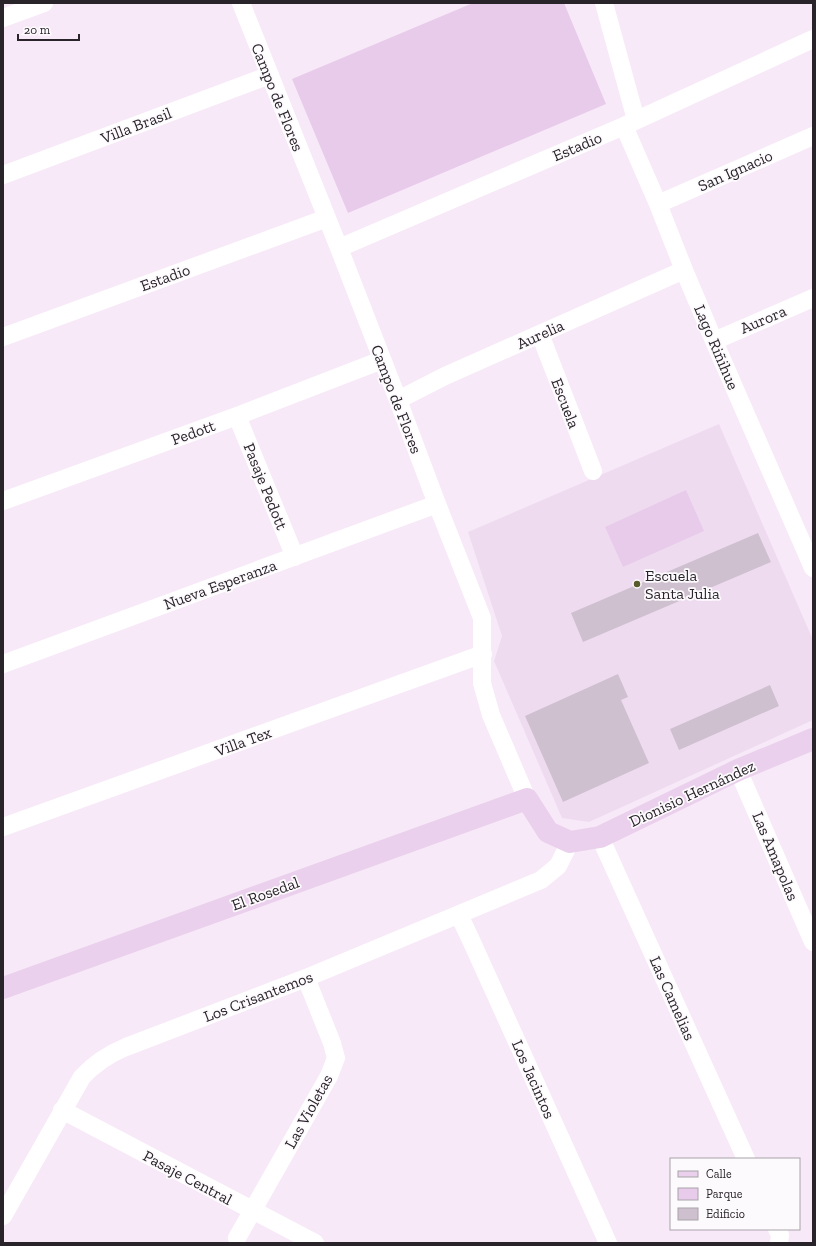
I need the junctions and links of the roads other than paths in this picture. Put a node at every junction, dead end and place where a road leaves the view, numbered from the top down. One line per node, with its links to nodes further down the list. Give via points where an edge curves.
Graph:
1 (44, 3): 4 (street)
2 (241, 3): 6 (street, Campo de Flores)
3 (604, 3): 7 (street, Lago Riñihue)
4 (3, 18)
5 (813, 39): 7 (street, Estadio)
6 (270, 75): 9 (street, Villa Brasil); 11 (street, Campo de Flores)
7 (630, 123): 10 (street, Lago Riñihue); 12 (street, Estadio)
8 (813, 136): 10 (street, San Ignacio)
9 (3, 175)
10 (658, 204): 13 (street, Lago Riñihue)
11 (327, 218): 12 (street, Campo de Flores); 16 (street, Estadio)
12 (339, 248): 18 (street, Campo de Flores)
13 (684, 270): 15 (street, Aurelia); 17 (street, Lago Riñihue)
14 (813, 298): 17 (street, Aurora)
15 (540, 334): 19 (street, Aurelia); 21 (street, Escuela)
16 (3, 337)
17 (714, 341): 25 (street, Lago Riñihue)
18 (382, 360): 19 (street, Campo de Flores); 20 (street, Pedott)
19 (398, 400): 23 (street, Campo de Flores)
20 (237, 416): 22 (street, Pedott); 24 (street, Pasaje Pedott)
21 (593, 471)
22 (3, 502)
23 (436, 504): 24 (street, Nueva Esperanza); 26 (street, Campo de Flores, via 482,618)
24 (294, 557): 27 (street, Nueva Esperanza)
25 (813, 568)
26 (483, 654): 30 (street, Campo de Flores, via 482,683 491,715); 31 (street, Villa Tex)
27 (3, 664)
28 (813, 739): 29 (street, Dionisio Hernández)
29 (738, 770): 32 (street, Dionisio Hernández); 35 (street, Las Amapolas)
30 (527, 799): 33 (street, via 548,832); 37 (street, El Rosedal)
31 (3, 827)
32 (600, 837): 33 (street, Dionisio Hernández); 39 (street, Las Camelias)
33 (570, 842): 34 (street, Los Crisantemos, via 558,866 541,880)
34 (459, 915): 36 (street, Los Crisantemos); 45 (street, Los Jacintos)
35 (813, 942)
36 (306, 978): 38 (street, Los Crisantemos, via 113,1052 82,1076); 40 (street, Las Violetas, via 336,1058 329,1076)
37 (3, 988)
38 (62, 1110): 40 (street, Pasaje Central); 41 (street, Los Crisantemos)
39 (746, 1158)
40 (253, 1210): 43 (street, Las Violetas); 44 (street, Pasaje Central)
41 (3, 1216)
42 (778, 1230): 46 (street)
43 (237, 1238)
44 (315, 1243)
45 (608, 1243)
46 (779, 1243)

